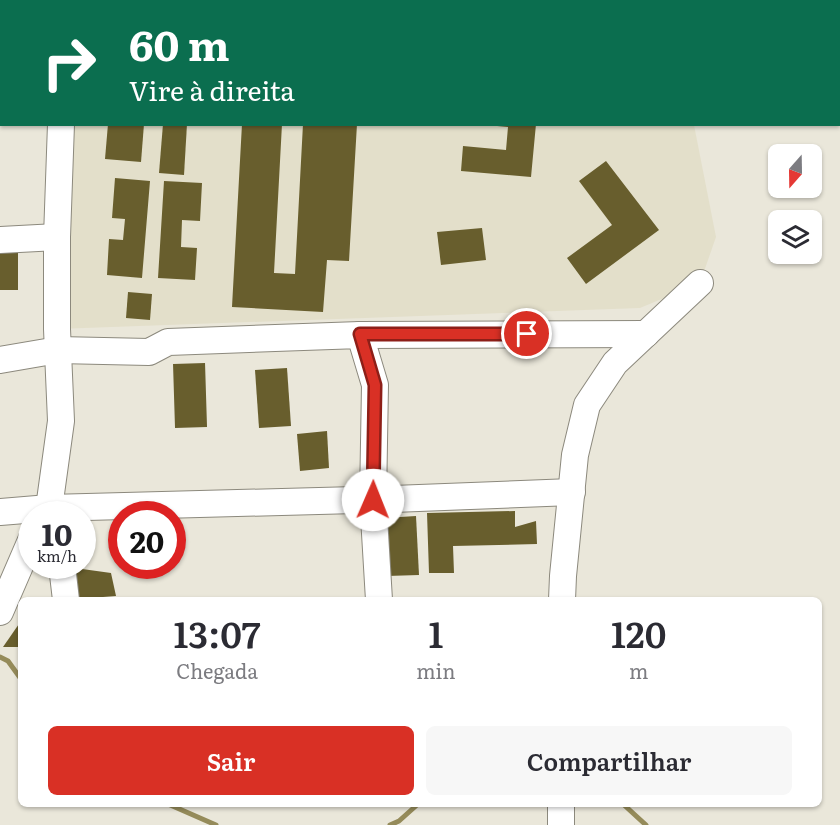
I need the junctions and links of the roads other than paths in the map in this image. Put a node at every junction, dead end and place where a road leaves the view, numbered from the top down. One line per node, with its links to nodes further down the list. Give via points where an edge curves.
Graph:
1 (61, 126): 2 (street)
2 (57, 237): 3 (street); 7 (street)
3 (0, 240)
4 (700, 283): 6 (street)
5 (360, 334): 6 (street); 7 (street, via 168,342 149,352); 10 (street, via 375,385)
6 (646, 334): 9 (street, via 615,363 587,405 575,455)
7 (58, 350): 8 (street); 11 (street, via 61,421)
8 (0, 360)
9 (572, 492): 10 (street); 19 (street)
10 (373, 500): 12 (street); 18 (street)
11 (50, 501)
12 (96, 510)
13 (0, 512): 14 (street)
14 (18, 512)
15 (18, 570): 20 (street)
16 (64, 579): 17 (street)
17 (66, 597)
18 (379, 597)
19 (562, 597)
20 (0, 612)
21 (561, 807): 22 (street)
22 (561, 825)

